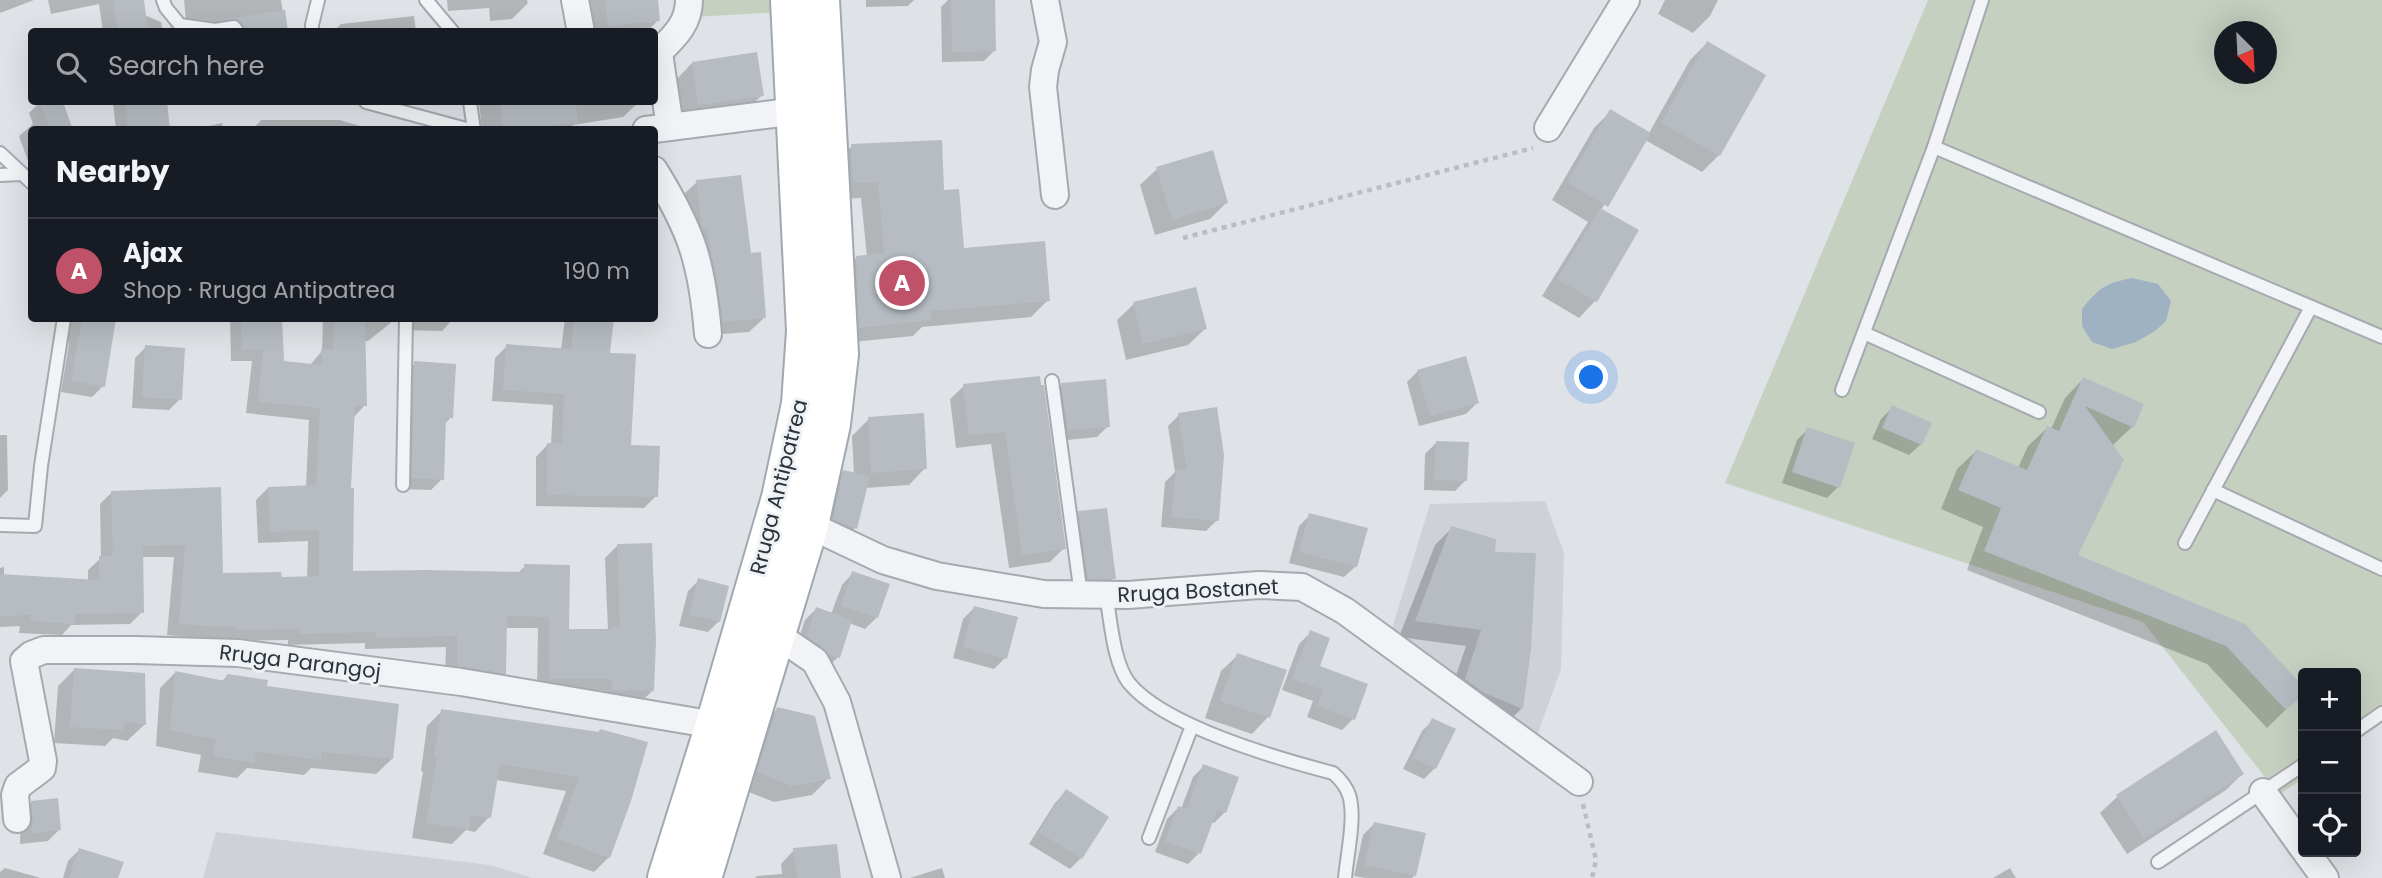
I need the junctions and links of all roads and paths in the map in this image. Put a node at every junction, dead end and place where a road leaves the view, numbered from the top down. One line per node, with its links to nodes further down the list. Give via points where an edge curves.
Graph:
1 (163, 0): 11 (lane, via 180,25)
2 (318, 0): 12 (lane)
3 (426, 0): 13 (lane)
4 (575, 0): 14 (street)
5 (690, 0): 15 (street, via 681,29)
6 (790, 0): 19 (main road, Rruga Antipatrea)
7 (820, 0): 44 (main road, Rruga Antipatrea, via 839,354 831,424)
8 (1045, 0): 30 (street, via 1053,42 1042,87)
9 (1626, 0): 24 (street)
10 (1982, 0): 25 (lane)
11 (201, 28)
12 (312, 28)
13 (450, 28)
14 (580, 28)
15 (658, 49)
16 (377, 105): 20 (lane)
17 (470, 105): 21 (lane)
18 (657, 105): 22 (street)
19 (797, 111): 23 (street); 52 (main road, Rruga Antipatrea, via 806,331 801,404)
20 (457, 126)
21 (472, 126)
22 (658, 126)
23 (658, 128)
24 (1548, 128): 31 (path, via 1536,147)
25 (1934, 147): 32 (lane); 35 (lane)
26 (0, 153): 29 (lane)
27 (0, 175): 29 (lane)
28 (658, 176): 36 (street, via 678,208 698,259)
29 (27, 178)
30 (1055, 195)
31 (1183, 238)
32 (2311, 307): 37 (lane); 42 (lane)
33 (63, 322): 43 (lane, via 35,526)
34 (406, 322): 41 (lane)
35 (1864, 333): 39 (lane); 40 (lane)
36 (708, 334)
37 (2382, 337)
38 (1052, 381): 47 (lane)
39 (1842, 390)
40 (2039, 412)
41 (403, 485)
42 (2213, 490): 45 (lane); 46 (lane)
43 (0, 525)
44 (809, 525): 47 (street, Rruga Bostanet, via 883,561 937,576 1044,594); 48 (main road, Rruga Antipatrea)
45 (2185, 544)
46 (2382, 569)
47 (1094, 595): 50 (lane, via 1129,682); 54 (street, Rruga Bostanet, via 1259,584 1303,587 1345,611)
48 (777, 635): 52 (main road, Rruga Antipatrea); 63 (street, via 815,661 837,702)
49 (2382, 713): 51 (lane)
50 (1192, 726): 57 (lane); 64 (lane, via 1333,773 1342,781 1350,795 1351,813)
51 (2361, 727)
52 (731, 730): 56 (street, Rruga Parangoj, via 461,682 238,653 44,650 24,661 43,761 42,768 18,786); 61 (main road, Rruga Antipatrea); 62 (main road, Rruga Antipatrea)
53 (2298, 768): 55 (lane)
54 (1579, 782): 65 (path, via 1596,860)
55 (2263, 792): 58 (street); 60 (lane)
56 (17, 819)
57 (1149, 838)
58 (2298, 842)
59 (2309, 857): 66 (street)
60 (2158, 862)
61 (667, 878)
62 (702, 878)
63 (887, 878)
64 (1345, 878)
65 (1592, 878)
66 (2325, 878)

